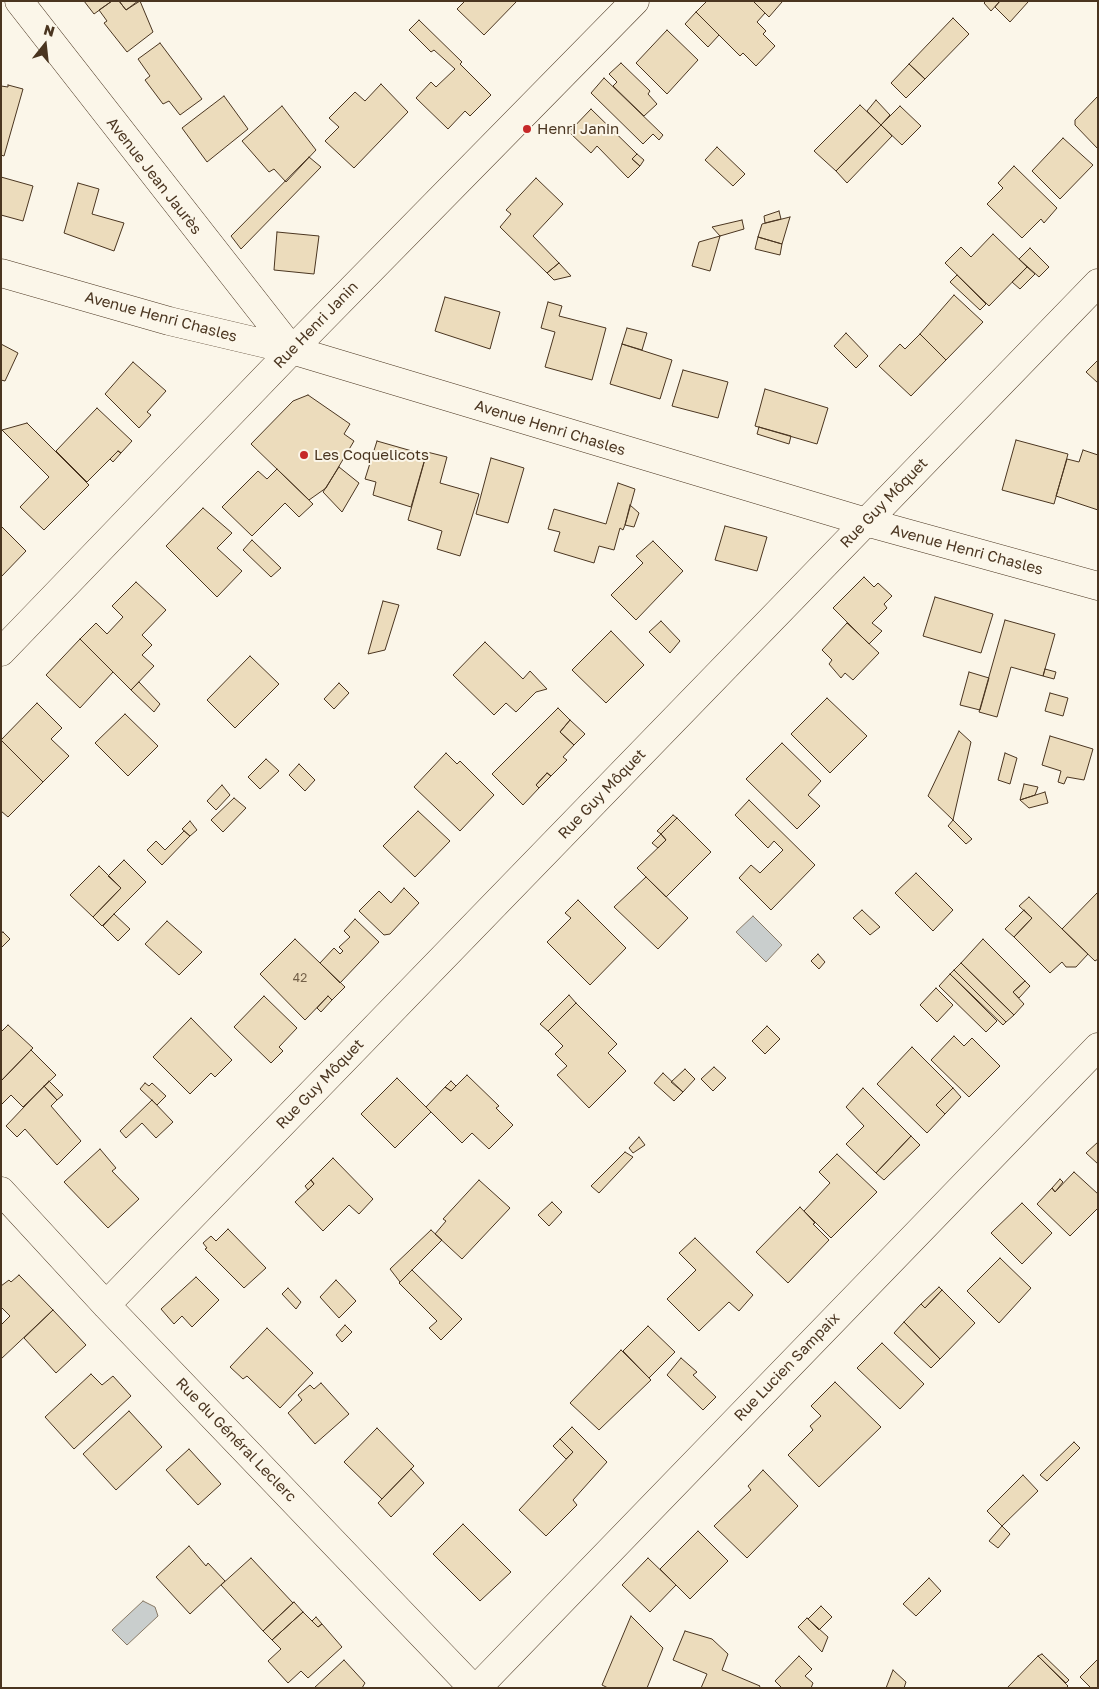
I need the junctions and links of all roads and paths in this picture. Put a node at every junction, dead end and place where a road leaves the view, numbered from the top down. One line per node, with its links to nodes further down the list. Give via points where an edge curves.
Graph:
1 (19, 1): 5 (street, Avenue Jean Jaurès)
2 (635, 1): 5 (street, Rue Henri Janin)
3 (1, 273): 5 (street, Avenue Henri Chasles, via 169,321)
4 (1098, 283): 6 (street, Rue Guy Môquet)
5 (292, 350): 6 (street, Avenue Henri Chasles); 8 (street, Rue Henri Janin)
6 (866, 522): 7 (street, Avenue Henri Chasles); 11 (street, Rue Guy Môquet)
7 (1098, 586)
8 (1, 652)
9 (1098, 1047): 12 (street, Rue Lucien Sampaix)
10 (1, 1191): 11 (street, Rue du Général Leclerc)
11 (106, 1305): 12 (street, Rue du Général Leclerc)
12 (475, 1688)

